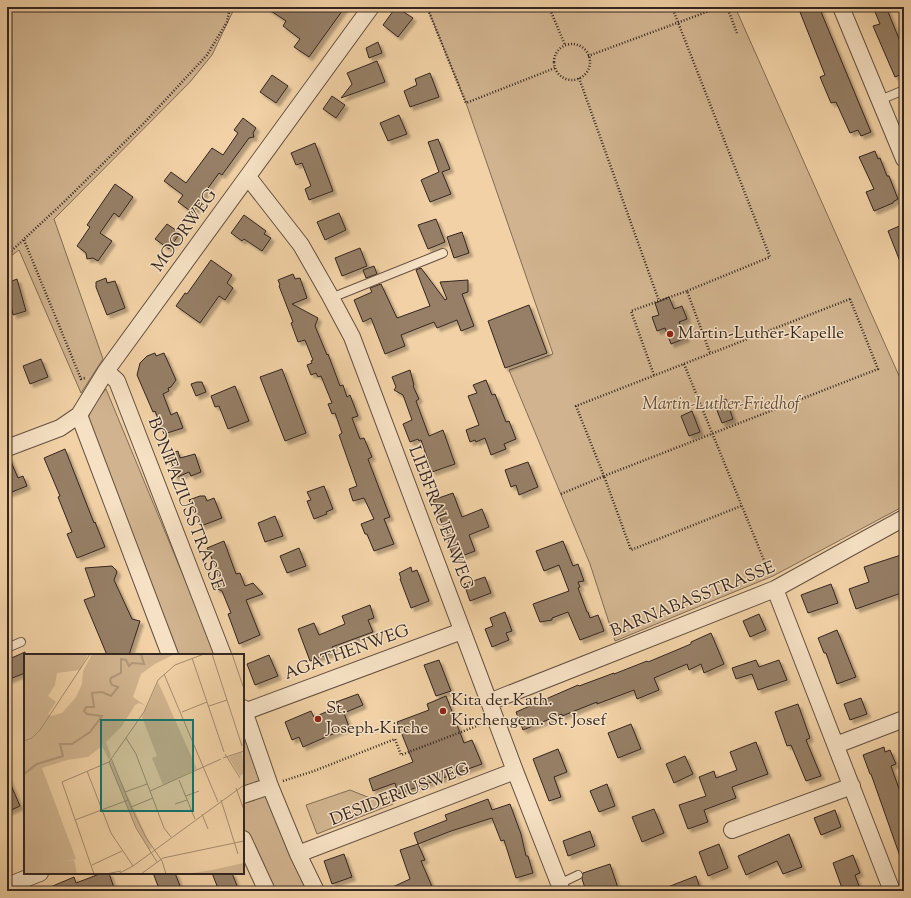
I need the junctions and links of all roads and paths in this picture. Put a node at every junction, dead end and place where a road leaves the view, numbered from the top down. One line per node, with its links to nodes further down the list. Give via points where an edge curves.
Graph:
1 (230, 7): 20 (path, via 227,22 207,55 144,123)
2 (371, 7): 19 (street, MOORWEG)
3 (427, 7): 13 (path, via 466,104)
4 (550, 7): 11 (path)
5 (672, 7): 9 (path)
6 (720, 7): 9 (path)
7 (727, 7): 10 (path)
8 (841, 7): 16 (street)
9 (678, 23): 12 (path); 23 (path, via 770,258)
10 (737, 33)
11 (565, 46): 12 (path, via 581,47); 13 (path, via 554,57)
12 (588, 56): 14 (path, via 589,66)
13 (555, 68): 14 (path, via 567,79)
14 (579, 78): 25 (path)
15 (904, 90): 16 (lane)
16 (880, 100): 17 (street)
17 (901, 143): 18 (street)
18 (904, 159)
19 (248, 177): 24 (street, LIEBFRAUENWEG, via 301,245); 28 (street, MOORWEG)
20 (24, 240): 22 (path); 28 (path, via 81,379)
21 (443, 253): 24 (lane)
22 (7, 255)
23 (688, 291): 25 (path); 26 (path)
24 (331, 298): 38 (street, LIEBFRAUENWEG, via 352,337)
25 (659, 301): 29 (path, via 631,311)
26 (710, 354): 27 (path); 31 (path, via 850,299 878,369)
27 (684, 364): 29 (path); 31 (path)
28 (106, 371): 30 (street, MOORWEG); 42 (street, BONIFAZIUSSTRASSE, via 117,381)
29 (654, 375): 33 (path, via 576,406)
30 (79, 415): 32 (street, MOORWEG, via 60,428); 41 (street)
31 (712, 434): 33 (path); 35 (path)
32 (7, 448)
33 (604, 476): 34 (path); 35 (path, via 631,550)
34 (561, 494)
35 (741, 506): 37 (path)
36 (904, 518): 37 (street, BARNABASSTRASSE)
37 (775, 589): 43 (street, BARNABASSTRASSE); 47 (street)
38 (462, 631): 43 (street, LIEBFRAUENWEG); 44 (street, AGATHENWEG)
39 (21, 642): 40 (lane)
40 (7, 648)
41 (170, 654)
42 (223, 654)
43 (490, 702): 45 (street, LIEBFRAUENWEG)
44 (244, 710): 49 (street)
45 (496, 718): 48 (street, LIEBFRAUENWEG); 49 (path, via 401,755 395,739)
46 (904, 719): 47 (street)
47 (836, 745): 50 (street)
48 (515, 771): 54 (street, DESIDERIUSWEG); 58 (street, LIEBFRAUENWEG)
49 (270, 786): 51 (street); 54 (street)
50 (852, 786): 52 (street); 61 (street)
51 (244, 795)
52 (732, 830)
53 (244, 841): 59 (street)
54 (298, 854): 60 (street)
55 (38, 874): 57 (street)
56 (578, 875): 58 (lane)
57 (8, 886)
58 (561, 887)
59 (267, 891)
60 (316, 891)
61 (892, 891)

